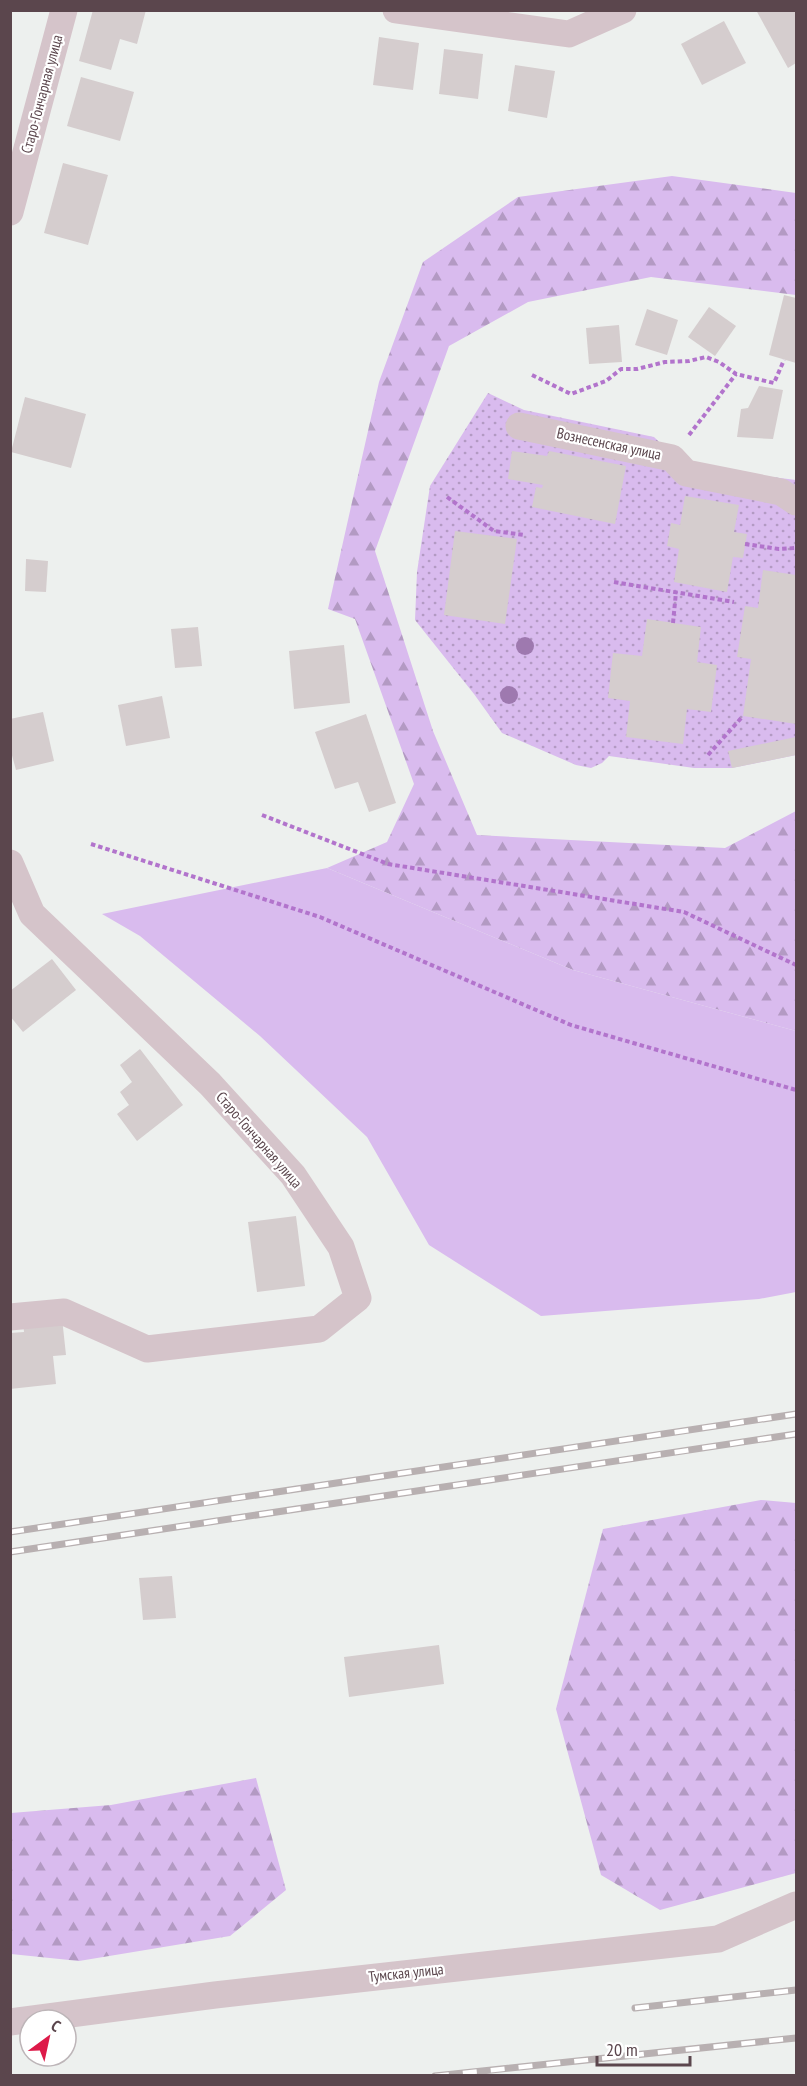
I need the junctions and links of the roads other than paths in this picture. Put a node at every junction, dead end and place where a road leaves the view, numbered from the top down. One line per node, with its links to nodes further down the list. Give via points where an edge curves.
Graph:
1 (64, 10): 4 (street, Старо-Гончарная улица)
2 (396, 10): 3 (street, via 569,34)
3 (623, 10)
4 (10, 212)
5 (519, 426): 6 (street, Вознесенская улица, via 672,458 686,473 781,492)
6 (796, 502)
7 (10, 863): 8 (street, Старо-Гончарная улица, via 33,914 210,1084 293,1175 341,1247 358,1298 319,1329 147,1349 64,1312)
8 (10, 1317)
9 (796, 1905): 10 (street, Тумская улица, via 718,1939 214,1995)
10 (10, 2022)

